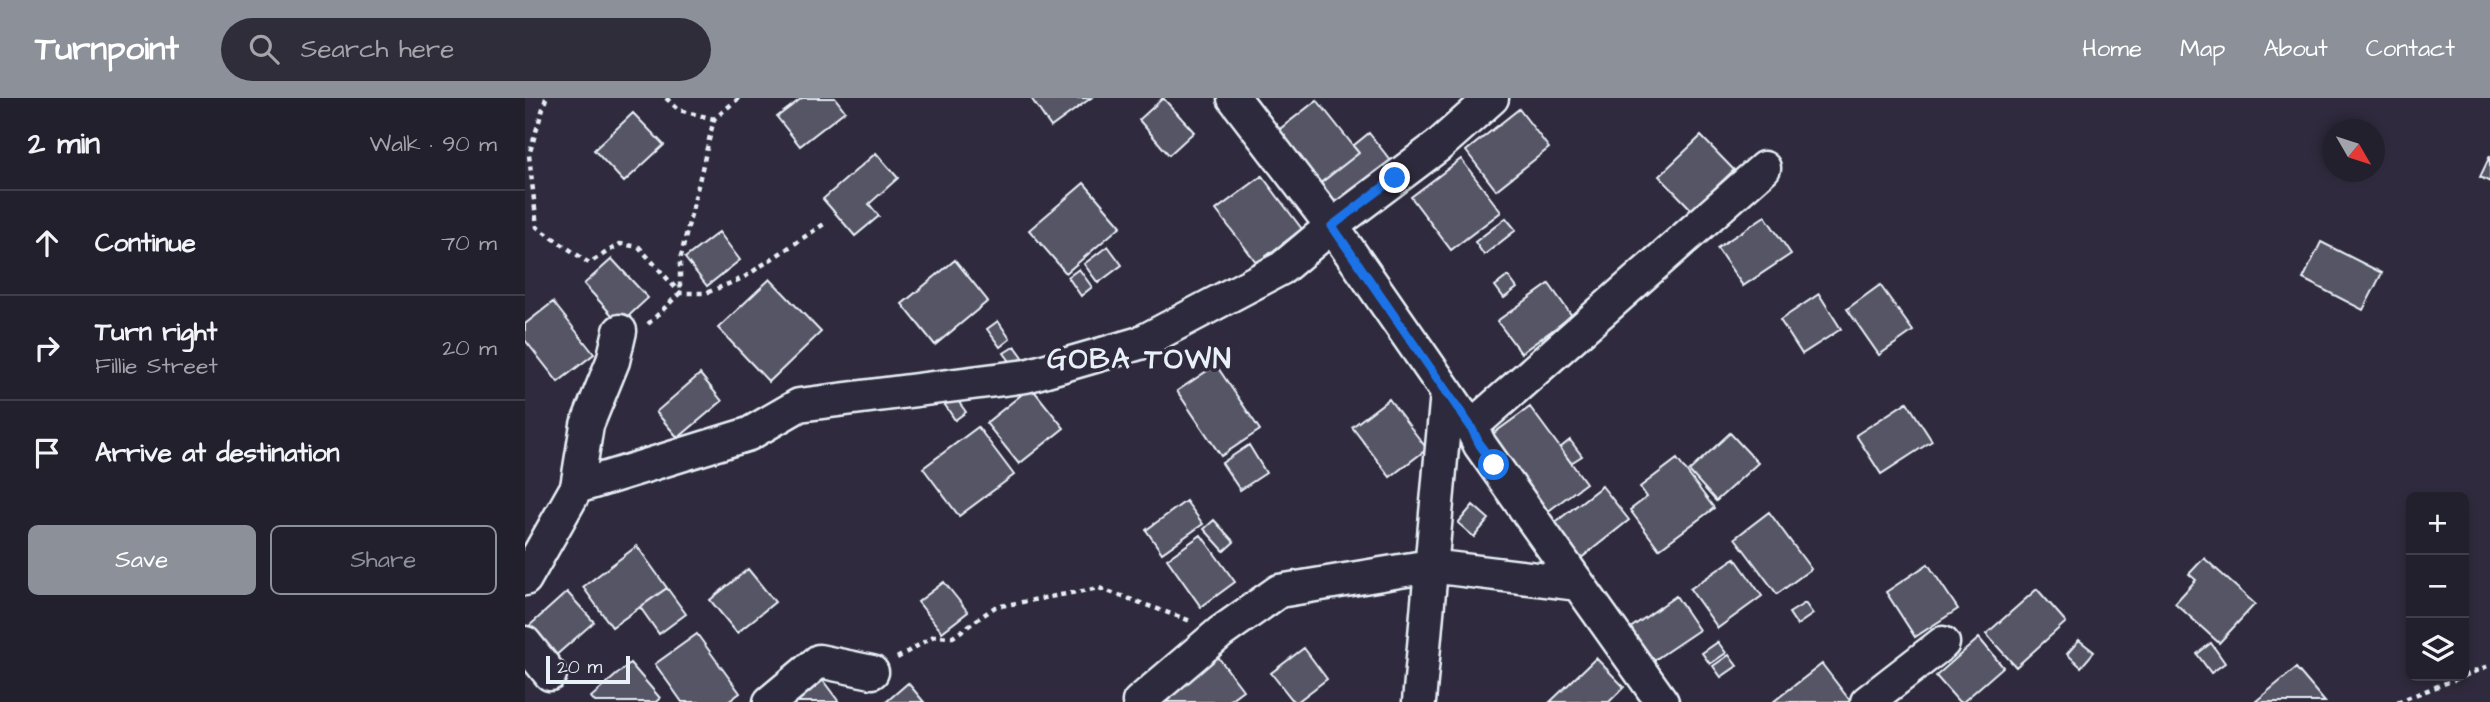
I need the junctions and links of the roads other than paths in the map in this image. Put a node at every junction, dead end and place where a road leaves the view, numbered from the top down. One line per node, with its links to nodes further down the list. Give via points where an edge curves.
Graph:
1 (1234, 98): 4 (street)
2 (1492, 98): 4 (street, via 1438,146)
3 (1764, 168): 7 (street)
4 (1332, 226): 6 (street); 8 (street, via 1282,268 1140,343 1026,376 799,405 749,434)
5 (620, 331): 8 (street, via 587,425)
6 (1447, 391): 7 (street); 9 (street)
7 (1471, 427): 11 (street)
8 (577, 487): 10 (street)
9 (1430, 565): 11 (street); 17 (street, via 1279,591 1221,632); 18 (street)
10 (525, 579)
11 (1578, 584): 19 (street)
12 (525, 643): 15 (street)
13 (1943, 643): 20 (street)
14 (872, 672): 16 (street, via 819,661)
15 (550, 674)
16 (771, 702)
17 (1139, 702)
18 (1419, 702)
19 (1662, 702)
20 (1867, 702)

